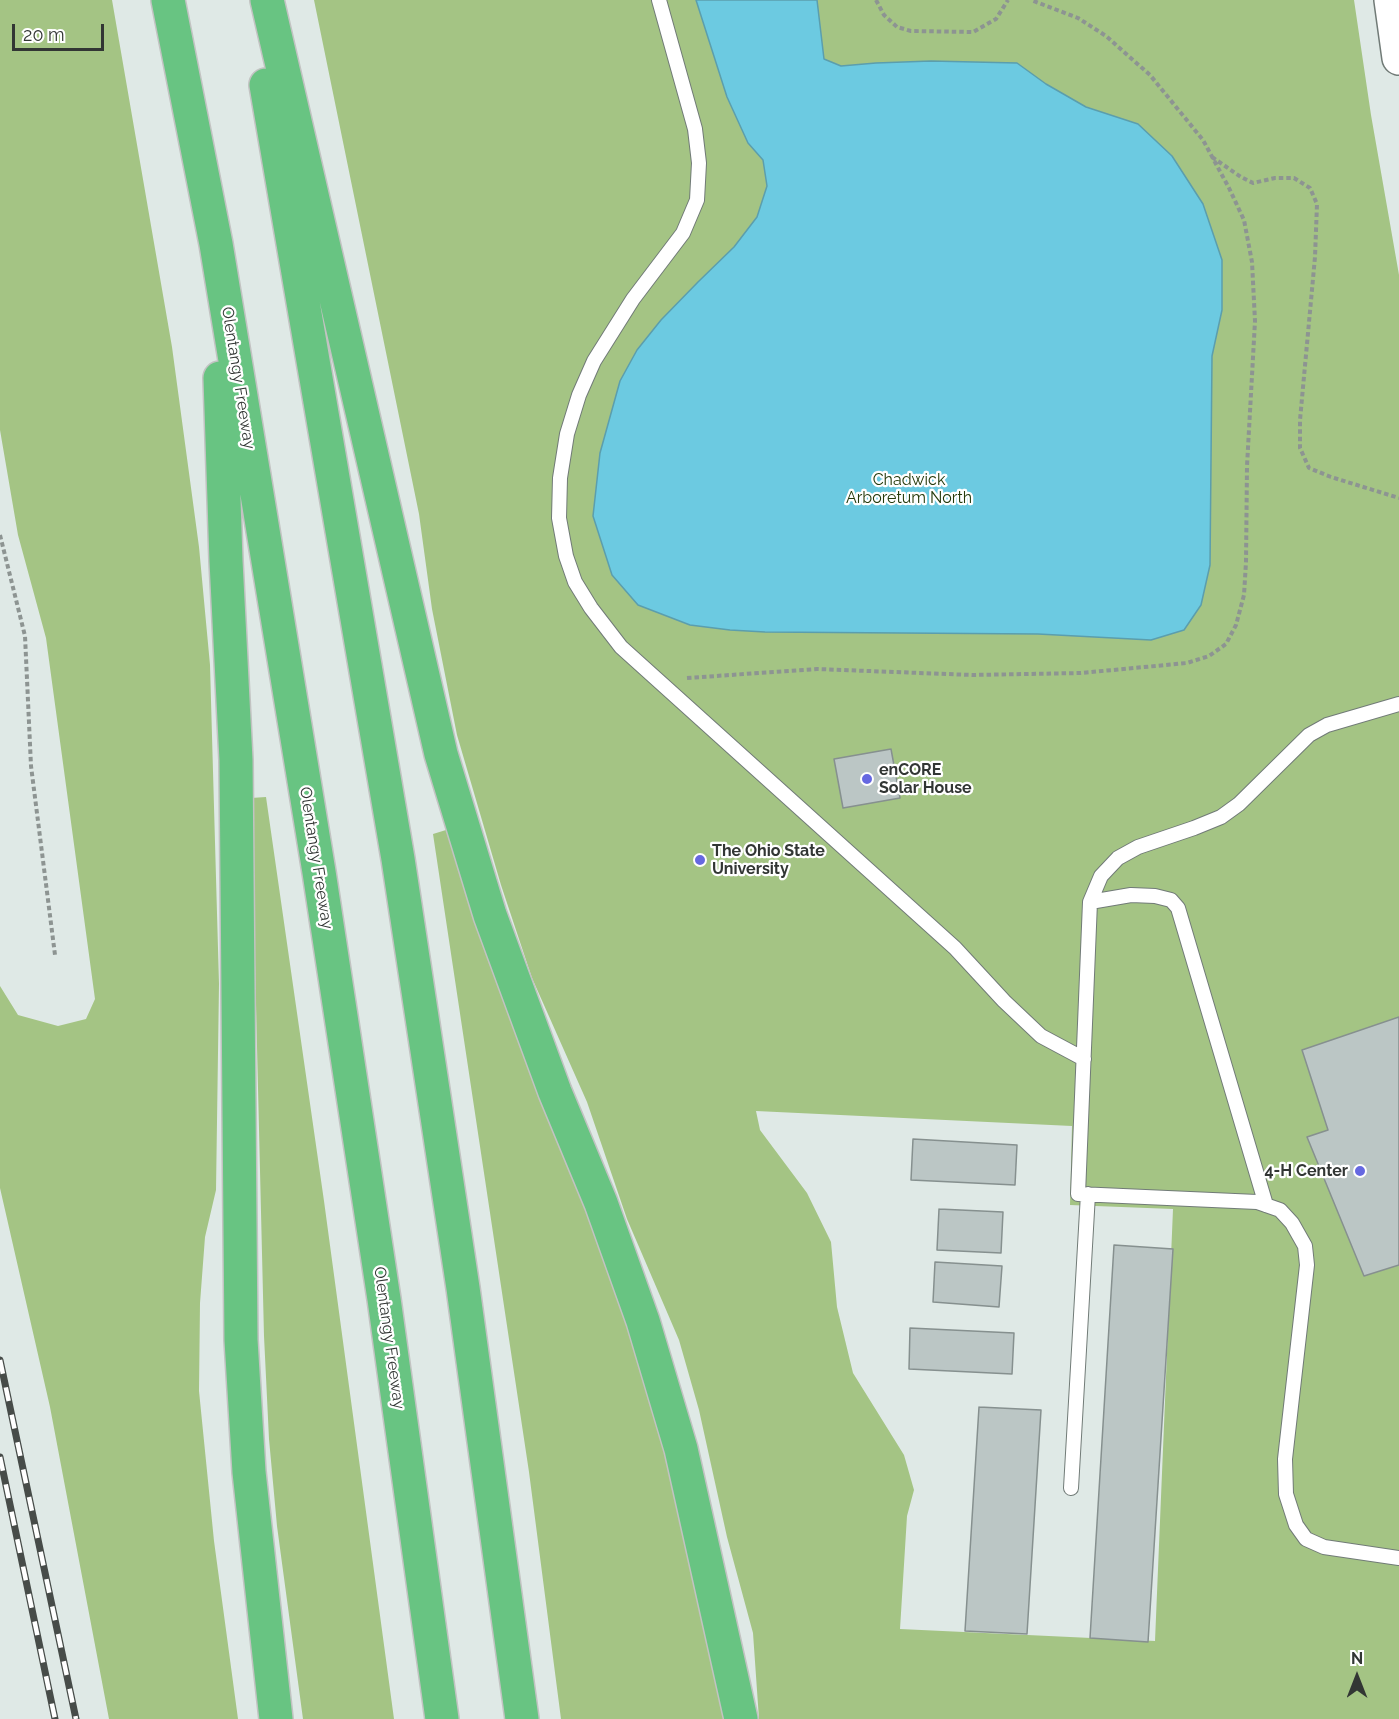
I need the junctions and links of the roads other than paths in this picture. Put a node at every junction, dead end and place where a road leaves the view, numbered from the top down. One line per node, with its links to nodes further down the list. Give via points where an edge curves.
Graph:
1 (168, 0): 7 (highway, Olentangy Freeway)
2 (251, 0): 19 (highway, via 398,859 463,1288)
3 (267, 0): 20 (highway, via 441,754 490,915 643,1321 681,1449)
4 (659, 0): 10 (lane, via 695,129 698,200 683,233 633,299 594,360 579,395 567,434 559,518 575,582 621,647 955,948 1041,1036)
5 (1391, 0): 6 (street)
6 (1399, 58)
7 (216, 244): 15 (highway, via 236,760 241,1340 249,1472); 18 (highway, Olentangy Freeway, via 319,872)
8 (1399, 704): 9 (lane, via 1327,725 1309,735 1239,804 1221,816 1118,858 1101,876)
9 (1090, 902): 10 (lane); 12 (lane, via 1131,895 1155,896 1172,900 1178,908)
10 (1084, 1059): 11 (lane, via 1078,1194)
11 (1088, 1194): 12 (lane); 13 (lane)
12 (1266, 1205): 14 (lane, via 1280,1210 1292,1223 1305,1246 1307,1265 1285,1459 1286,1494 1296,1525 1306,1539 1324,1547)
13 (1071, 1488)
14 (1399, 1558)
15 (271, 1677): 16 (highway); 17 (highway)
16 (269, 1719)
17 (276, 1719)
18 (442, 1719)
19 (522, 1719)
20 (741, 1719)

